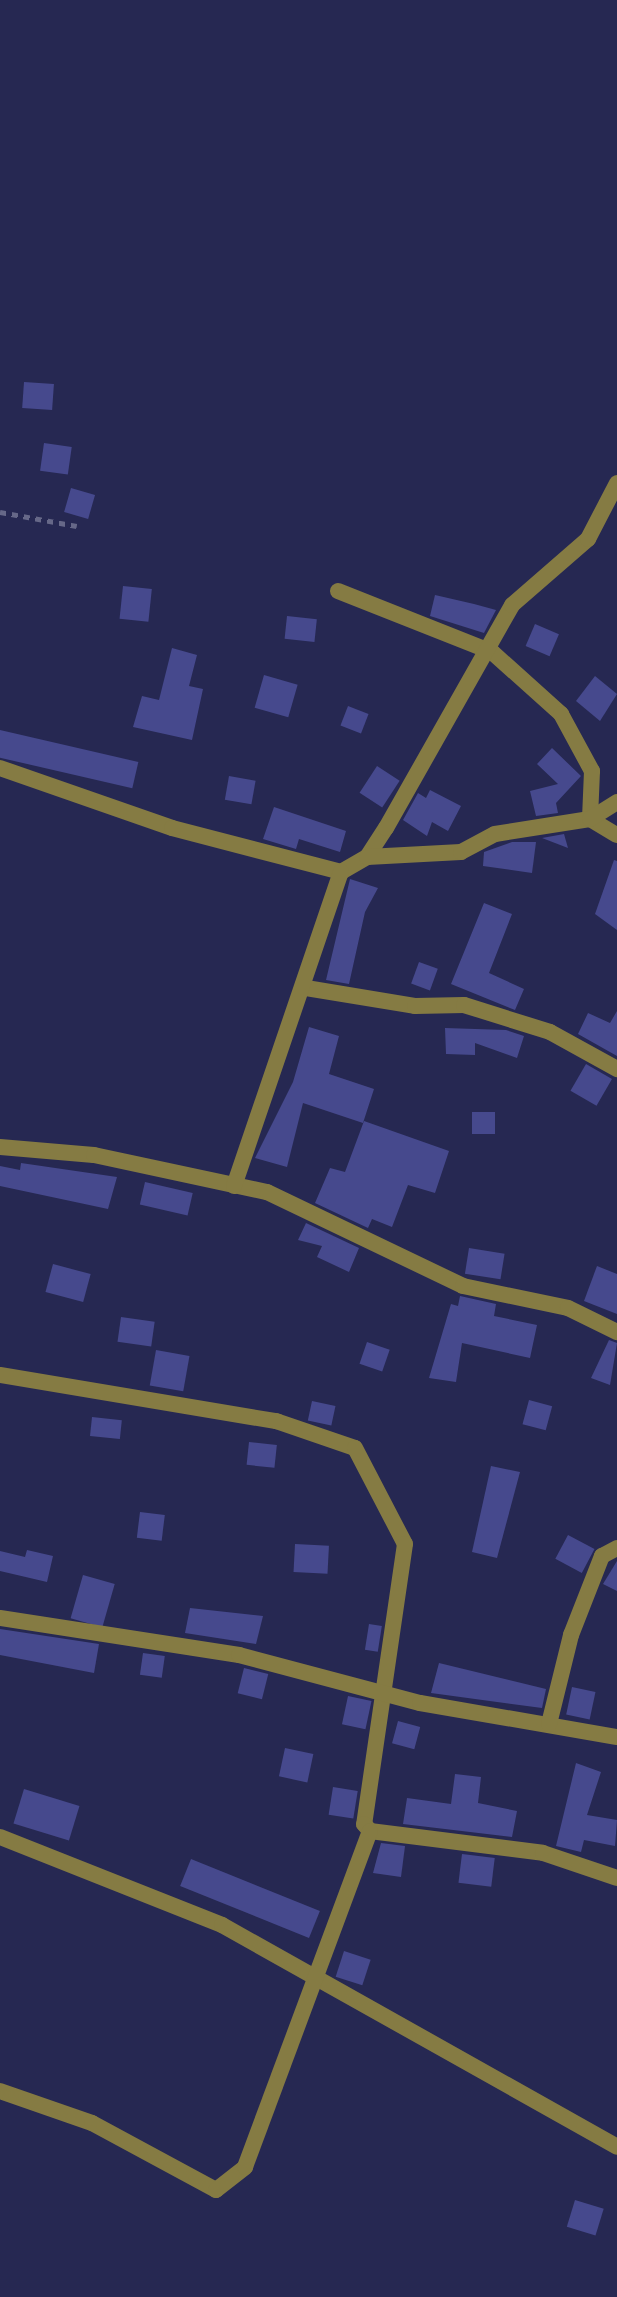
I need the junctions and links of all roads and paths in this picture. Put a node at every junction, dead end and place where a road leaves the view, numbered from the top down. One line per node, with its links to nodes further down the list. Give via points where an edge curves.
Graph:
1 (617, 483): 5 (street, via 588,539 512,605)
2 (0, 512): 3 (path)
3 (77, 526)
4 (338, 591): 5 (street)
5 (492, 652): 8 (street, via 561,714 592,771); 10 (street)
6 (0, 768): 11 (street, via 172,828)
7 (617, 802): 8 (street)
8 (590, 819): 9 (street); 10 (street, via 495,834 430,859)
9 (617, 835)
10 (367, 857): 11 (street)
11 (341, 872): 12 (street)
12 (306, 988): 13 (street, via 493,1012); 15 (street)
13 (617, 1069)
14 (0, 1147): 15 (street, via 94,1155)
15 (234, 1186): 16 (street, via 362,1232 463,1286 568,1308)
16 (617, 1332)
17 (0, 1375): 20 (street, via 276,1421 355,1448 405,1544)
18 (617, 1548): 21 (street, via 602,1556 591,1583)
19 (0, 1618): 20 (street, via 239,1655)
20 (389, 1692): 21 (street); 23 (street, via 364,1824)
21 (549, 1724): 22 (street)
22 (617, 1737)
23 (370, 1831): 25 (street, via 543,1853); 26 (street)
24 (0, 1837): 26 (street, via 222,1925)
25 (617, 1878)
26 (315, 1977): 27 (street, via 245,2167 216,2190 92,2123); 28 (street)
27 (0, 2091)
28 (617, 2147)

